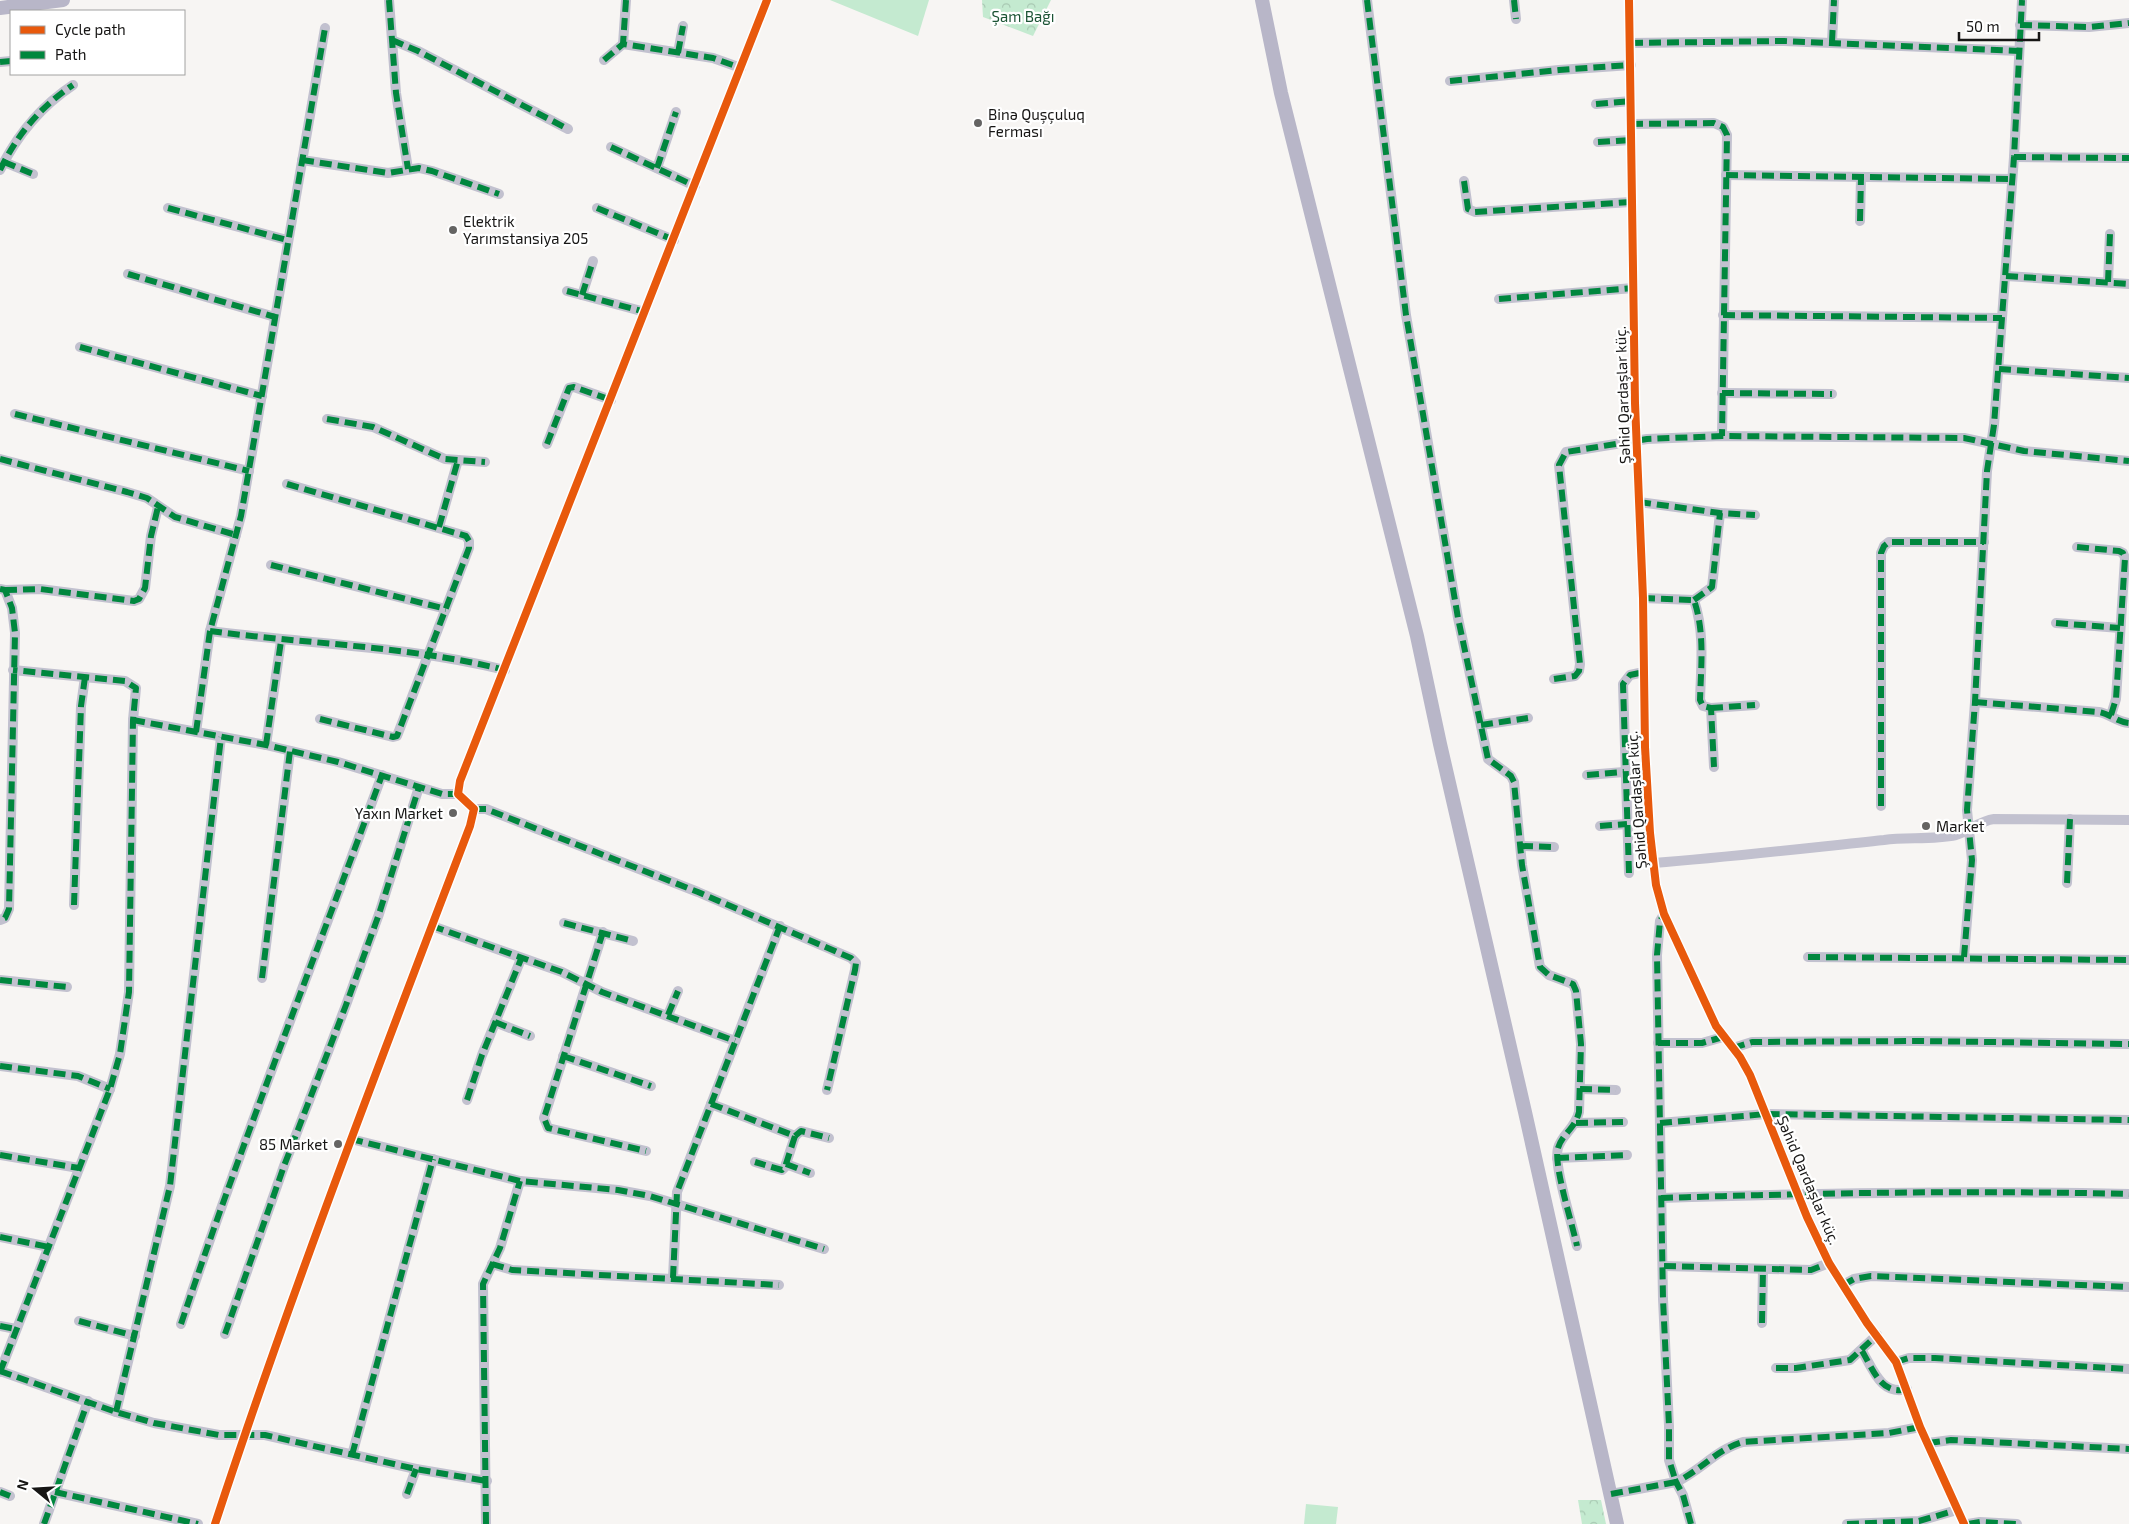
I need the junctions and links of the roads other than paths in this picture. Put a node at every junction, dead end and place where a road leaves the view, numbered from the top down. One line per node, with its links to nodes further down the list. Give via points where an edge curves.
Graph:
1 (63, 0): 11 (street)
2 (389, 0): 17 (street)
3 (626, 0): 20 (street)
4 (767, 0): 25 (street)
5 (1262, 0): 238 (street, via 1284,102 1417,636)
6 (1367, 0): 120 (street, via 1406,315 1458,618)
7 (1514, 0): 12 (street)
8 (1629, 0): 19 (street, Şəhid Qardaşlar küç.)
9 (1834, 0): 18 (street)
10 (2022, 0): 14 (street)
11 (0, 8)
12 (1516, 19)
13 (2129, 23): 14 (street, via 2088,27)
14 (2020, 25): 21 (street)
15 (683, 26): 22 (street)
16 (324, 28): 38 (street)
17 (392, 40): 32 (street); 41 (street)
18 (1832, 42): 19 (street); 21 (street)
19 (1631, 43): 24 (street, Şəhid Qardaşlar küç.)
20 (623, 44): 22 (street); 23 (street)
21 (2019, 51): 36 (street)
22 (678, 53): 25 (street, via 713,58)
23 (604, 60)
24 (1631, 65): 26 (street); 28 (street, Şəhid Qardaşlar küç.)
25 (741, 68): 47 (street)
26 (1450, 81)
27 (73, 85): 39 (street, via 54,98 22,132)
28 (1630, 101): 29 (street); 31 (street, Şəhid Qardaşlar küç.)
29 (1596, 104)
30 (676, 112): 40 (street)
31 (1631, 124): 33 (street, Şəhid Qardaşlar küç.); 43 (street, via 1719,125 1726,130 1727,136)
32 (568, 129)
33 (1631, 140): 34 (street); 49 (street, Şəhid Qardaşlar küç.)
34 (1598, 142)
35 (611, 147): 40 (street)
36 (2014, 157): 37 (street); 45 (street)
37 (2129, 158)
38 (302, 160): 41 (street, via 380,172); 54 (street)
39 (2, 166): 42 (street)
40 (656, 168): 47 (street)
41 (408, 169): 48 (street, via 432,171)
42 (33, 174)
43 (1726, 175): 44 (street); 66 (street)
44 (1861, 177): 45 (street); 52 (street)
45 (2012, 179): 58 (street)
46 (1464, 181): 49 (street, via 1468,209 1475,212)
47 (695, 186): 55 (street)
48 (499, 194)
49 (1631, 202): 61 (street, Şəhid Qardaşlar küç.)
50 (168, 208): 54 (street)
51 (597, 208): 55 (street)
52 (1860, 221)
53 (2110, 234): 59 (street)
54 (288, 240): 67 (street)
55 (674, 240): 65 (street)
56 (594, 261): 63 (street)
57 (128, 274): 67 (street)
58 (2006, 276): 59 (street); 68 (street)
59 (2108, 282): 60 (street)
60 (2129, 284)
61 (1633, 288): 64 (street); 79 (street, Şəhid Qardaşlar küç.)
62 (567, 291): 63 (street)
63 (582, 295): 65 (street)
64 (1499, 299)
65 (645, 312): 75 (street)
66 (1723, 315): 68 (street); 72 (street)
67 (275, 317): 74 (street)
68 (2002, 318): 70 (street)
69 (80, 346): 74 (street)
70 (1999, 369): 71 (street); 80 (street)
71 (2129, 378)
72 (1722, 393): 73 (street); 78 (street)
73 (1832, 394)
74 (262, 396): 86 (street)
75 (611, 400): 81 (street, via 569,388); 108 (street)
76 (15, 414): 86 (street)
77 (327, 419): 83 (street, via 373,427 436,456)
78 (1722, 436): 79 (street); 80 (street, via 1964,438)
79 (1637, 440): 88 (street, Şəhid Qardaşlar küç.); 111 (street, via 1566,452 1561,458 1559,465 1580,664 1575,676)
80 (1993, 443): 84 (street, via 2024,451); 94 (street)
81 (547, 444)
82 (0, 459): 89 (street, via 147,498)
83 (458, 460): 85 (street); 92 (street)
84 (2129, 460)
85 (485, 462)
86 (249, 471): 93 (street)
87 (287, 484): 92 (street)
88 (1639, 502): 90 (street); 99 (street, Şəhid Qardaşlar küç.)
89 (158, 507): 93 (street, via 175,517); 97 (street, via 145,588 139,599 40,589)
90 (1720, 513): 91 (street); 100 (street, via 1714,578 1708,592)
91 (1755, 515)
92 (439, 527): 101 (street, via 466,536 470,541)
93 (236, 536): 104 (street)
94 (1984, 542): 112 (street); 131 (street, via 1889,542 1881,553)
95 (2077, 547): 98 (street, via 2123,553)
96 (271, 565): 101 (street)
97 (3, 589): 107 (street, via 14,619)
98 (2126, 594): 103 (street)
99 (1643, 598): 100 (street); 109 (street, Şəhid Qardaşlar küç.)
100 (1694, 600): 114 (street, via 1702,636 1700,700 1703,706)
101 (446, 609): 106 (street)
102 (2056, 623): 103 (street)
103 (2120, 628): 115 (street, via 2116,699)
104 (210, 631): 105 (street); 121 (street)
105 (281, 641): 106 (street); 123 (street)
106 (428, 655): 108 (street); 116 (street, via 397,736)
107 (13, 670): 110 (street); 145 (street, via 9,909 6,918)
108 (505, 670): 130 (street)
109 (1644, 672): 126 (street, via 1630,674 1623,684); 140 (street, Şəhid Qardaşlar küç., via 1647,784)
110 (84, 677): 118 (street, via 134,685); 143 (street)
111 (1554, 680)
112 (1976, 702): 115 (street); 137 (street)
113 (1755, 705): 114 (street)
114 (1711, 708): 125 (street)
115 (2111, 715): 119 (street)
116 (320, 718)
117 (1528, 718): 120 (street)
118 (133, 720): 121 (street); 171 (street, via 129,992 120,1054)
119 (2129, 723)
120 (1481, 724): 138 (street, via 1488,759 1511,776 1514,782)
121 (196, 732): 122 (street)
122 (220, 737): 123 (street); 217 (street, via 170,1186)
123 (266, 745): 124 (street)
124 (290, 751): 127 (street); 155 (street)
125 (1714, 767)
126 (1624, 772): 128 (street); 135 (street)
127 (382, 775): 129 (street); 213 (street, via 253,1117)
128 (1587, 775)
129 (418, 787): 130 (street, via 442,794); 216 (street, via 350,996 287,1157)
130 (458, 794): 132 (street)
131 (1881, 806)
132 (474, 809): 147 (street); 148 (street, via 495,812)
133 (2070, 819): 134 (street); 137 (street, via 1982,820); 142 (street)
134 (2129, 820)
135 (1627, 824): 136 (street); 141 (street)
136 (1600, 826)
137 (1968, 829): 140 (street, via 1950,836); 152 (street, via 1972,860)
138 (1521, 846): 139 (street); 172 (street, via 1540,967 1549,975 1573,984 1576,992 1581,1044)
139 (1554, 847)
140 (1654, 863): 144 (street, Şəhid Qardaşlar küç.)
141 (1629, 872)
142 (2067, 883)
143 (74, 905)
144 (1664, 914): 163 (street, Şəhid Qardaşlar küç.); 165 (street, via 1657,947)
145 (0, 920)
146 (564, 923): 149 (street)
147 (432, 926): 153 (street); 184 (street)
148 (780, 926): 164 (street); 173 (street, via 856,963)
149 (603, 932): 150 (street); 157 (street)
150 (633, 941)
151 (1808, 957): 152 (street)
152 (1964, 957): 154 (street)
153 (521, 959): 157 (street); 161 (street)
154 (2129, 960)
155 (262, 978)
156 (0, 980): 158 (street)
157 (585, 983): 160 (street); 168 (street)
158 (67, 987)
159 (678, 991): 160 (street)
160 (668, 1015): 164 (street)
161 (495, 1022): 162 (street); 175 (street)
162 (530, 1036)
163 (1723, 1038): 165 (street, via 1702,1044); 167 (street, Şəhid Qardaşlar küç.)
164 (735, 1041): 176 (street)
165 (1658, 1043): 181 (street)
166 (2129, 1044): 167 (street, via 1752,1042)
167 (1733, 1048): 177 (street, Şəhid Qardaşlar küç., via 1750,1075)
168 (563, 1056): 170 (street); 185 (street, via 544,1124 548,1128)
169 (0, 1066): 171 (street, via 78,1076)
170 (651, 1086)
171 (110, 1089): 192 (street)
172 (1580, 1089): 174 (street); 180 (street)
173 (826, 1090)
174 (1616, 1090)
175 (467, 1100)
176 (711, 1104): 182 (street); 198 (street)
177 (1766, 1114): 178 (street); 181 (street); 195 (street, Şəhid Qardaşlar küç.)
178 (2129, 1120)
179 (1622, 1122): 180 (street)
180 (1576, 1123): 188 (street, via 1561,1142)
181 (1660, 1123): 197 (street)
182 (795, 1136): 183 (street, via 806,1131); 191 (street)
183 (830, 1138)
184 (351, 1139): 189 (street); 228 (street)
185 (646, 1151)
186 (0, 1155): 192 (street)
187 (1627, 1155): 188 (street)
188 (1557, 1158): 201 (street)
189 (433, 1159): 194 (street); 231 (street)
190 (755, 1162): 191 (street, via 782,1170)
191 (786, 1164): 193 (street)
192 (79, 1168): 200 (street)
193 (810, 1173)
194 (520, 1181): 198 (street, via 618,1190); 204 (street)
195 (1797, 1194): 196 (street, via 2001,1191); 197 (street); 203 (street, Şəhid Qardaşlar küç.)
196 (2129, 1194)
197 (1661, 1198): 205 (street)
198 (676, 1202): 202 (street); 207 (street)
199 (0, 1237): 200 (street)
200 (49, 1246): 215 (street)
201 (1577, 1246)
202 (824, 1249)
203 (1830, 1263): 206 (street, via 1812,1270); 209 (street, Şəhid Qardaşlar küç.)
204 (492, 1264): 207 (street, via 512,1270); 233 (street, via 483,1284 482,1300)
205 (1664, 1266): 206 (street); 234 (street, via 1669,1460)
206 (1763, 1269): 212 (street)
207 (673, 1278): 208 (street)
208 (779, 1284)
209 (1844, 1286): 210 (street, via 1854,1279 1872,1276); 218 (street, Şəhid Qardaşlar küç.)
210 (2129, 1287)
211 (79, 1322): 217 (street)
212 (1762, 1323)
213 (181, 1324)
214 (0, 1326): 215 (street)
215 (16, 1329): 223 (street)
216 (226, 1334)
217 (135, 1336): 226 (street)
218 (1877, 1336): 219 (street); 220 (street, Şəhid Qardaşlar küç.)
219 (1862, 1350): 221 (street, via 1843,1362); 224 (street, via 1880,1382 1887,1388)
220 (1896, 1362): 222 (street, via 1909,1358 1935,1358); 224 (street, Şəhid Qardaşlar küç.)
221 (1776, 1368)
222 (2129, 1369)
223 (0, 1372): 225 (street)
224 (1907, 1389): 227 (street, Şəhid Qardaşlar küç.)
225 (88, 1401): 226 (street); 236 (street)
226 (116, 1412): 228 (street, via 177,1428)
227 (1920, 1427): 229 (street, Şəhid Qardaşlar küç.); 234 (street, via 1889,1433 1743,1442 1728,1446)
228 (244, 1436): 231 (street, via 264,1435); 244 (street)
229 (1928, 1443): 230 (street, via 1951,1440); 240 (street, Şəhid Qardaşlar küç.)
230 (2129, 1449)
231 (352, 1455): 232 (street)
232 (416, 1469): 233 (street); 237 (street)
233 (487, 1481): 245 (street)
234 (1676, 1482): 238 (street); 247 (street)
235 (0, 1492): 239 (street)
236 (55, 1492): 242 (street); 243 (street)
237 (408, 1494)
238 (1611, 1494): 246 (street)
239 (10, 1496)
240 (1957, 1510): 241 (street); 249 (street, Şəhid Qardaşlar küç.)
241 (1929, 1521): 248 (street)
242 (44, 1524)
243 (198, 1524)
244 (215, 1524)
245 (486, 1524)
246 (1617, 1524)
247 (1691, 1524)
248 (1847, 1524)
249 (1964, 1524)
250 (1968, 1524): 251 (street)
251 (2017, 1524)

